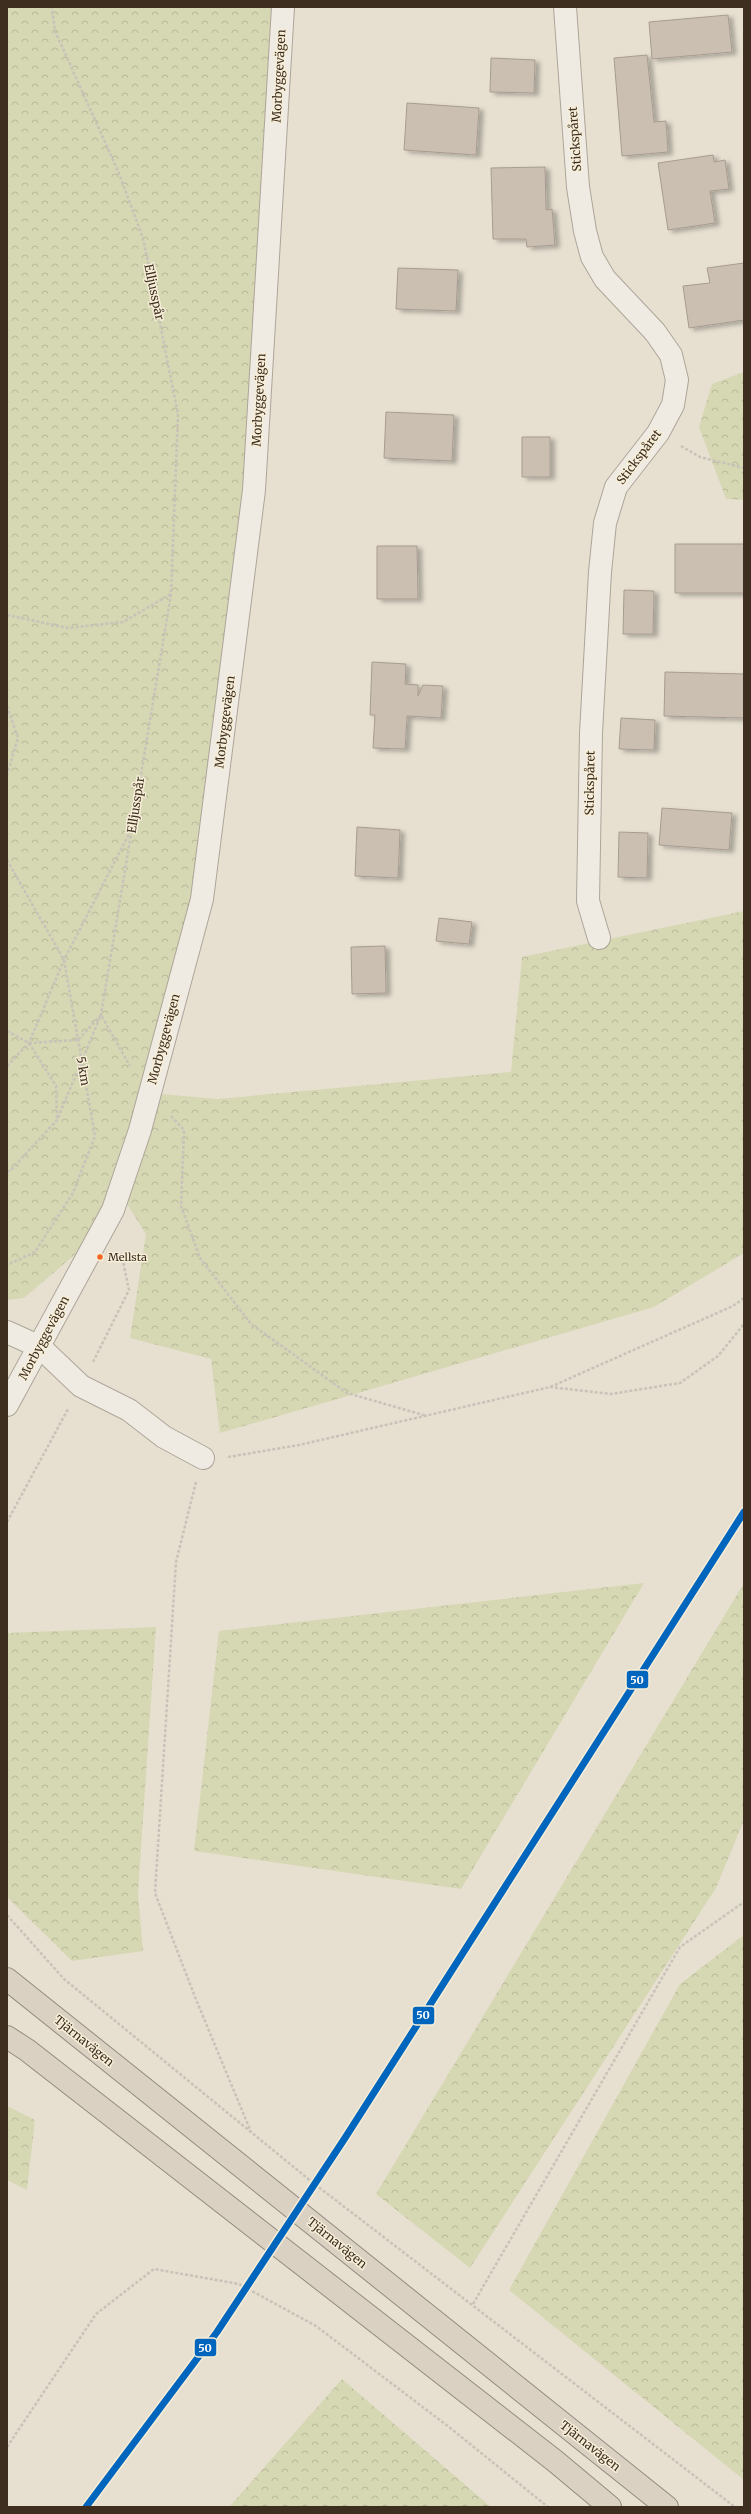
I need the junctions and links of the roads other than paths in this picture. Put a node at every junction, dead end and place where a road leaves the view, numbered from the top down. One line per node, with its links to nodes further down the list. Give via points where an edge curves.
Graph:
1 (283, 7): 5 (street, Morbyggevägen, via 253,498 202,900 150,1093 113,1210)
2 (565, 7): 3 (street, Stickspåret, via 578,187 592,257 605,279 655,332 671,355 677,380 673,405 658,433 616,487 605,523 591,733 588,893)
3 (599, 938)
4 (7, 1332): 5 (street)
5 (40, 1347): 6 (street, Morbyggevägen); 7 (street, via 81,1386 129,1410 164,1436)
6 (8, 1404)
7 (203, 1458)
8 (7, 1979): 11 (highway, Tjärnavägen)
9 (7, 2037): 10 (highway, via 65,2079 555,2461)
10 (610, 2507)
11 (667, 2507)

